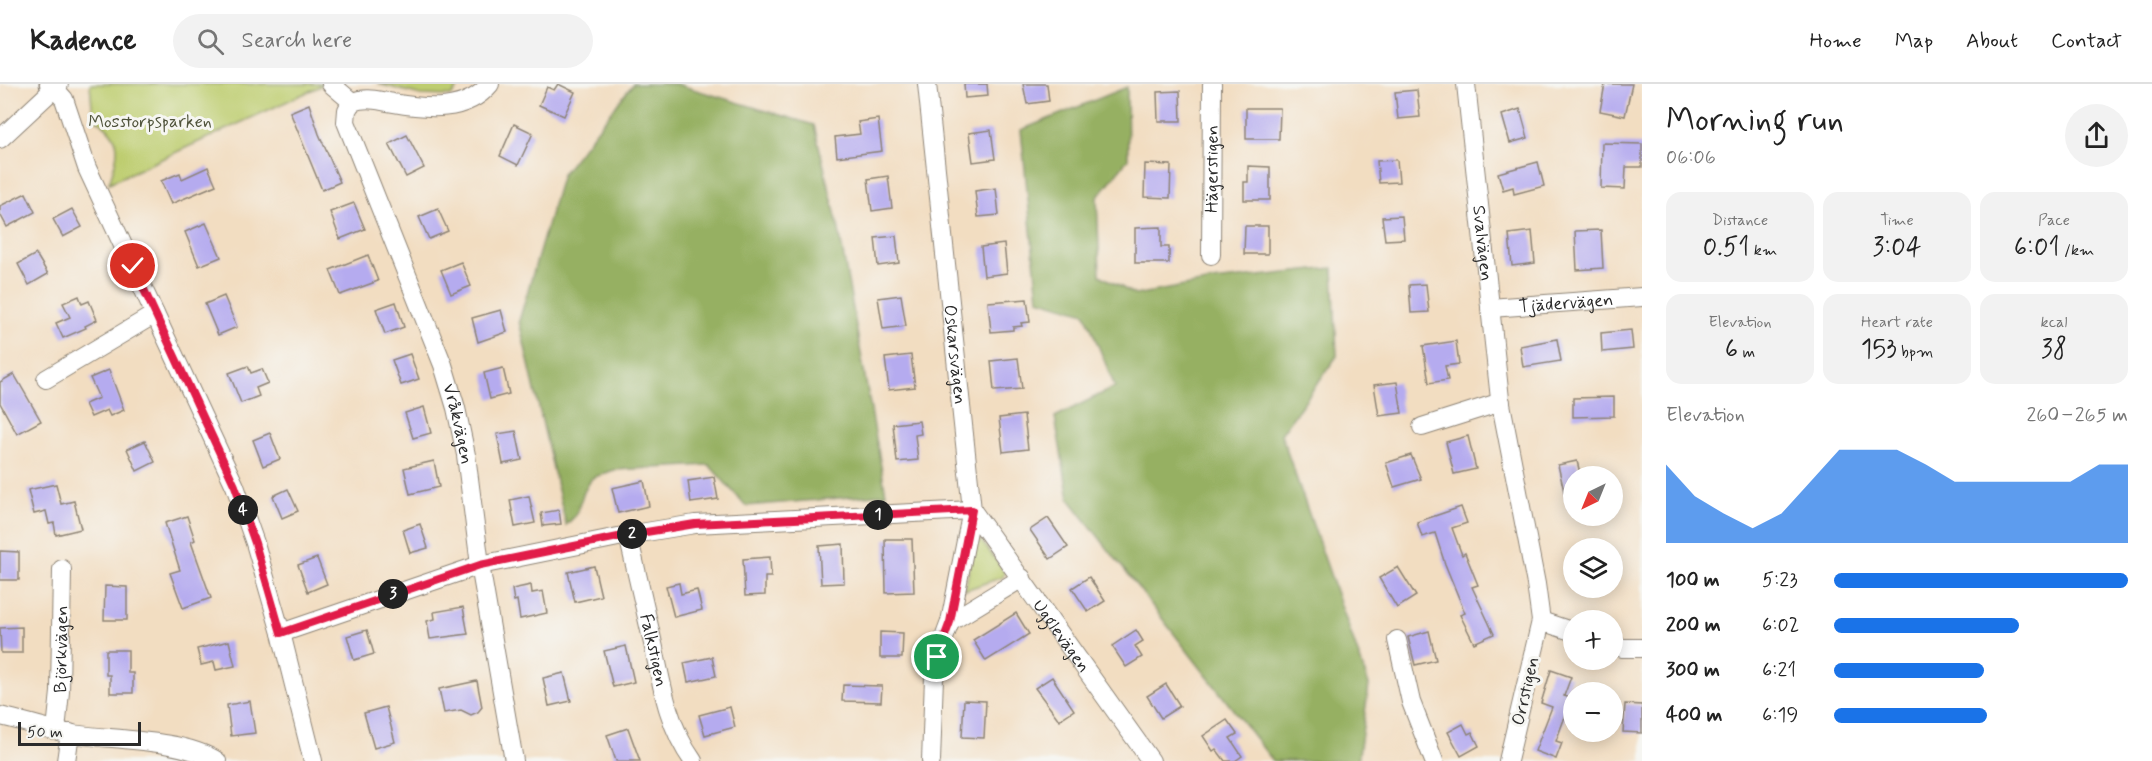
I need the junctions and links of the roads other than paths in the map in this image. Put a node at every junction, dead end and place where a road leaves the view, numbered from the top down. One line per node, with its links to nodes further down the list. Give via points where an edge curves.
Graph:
1 (331, 84): 7 (street)
2 (490, 84): 7 (street, via 462,104 444,108 363,98)
3 (927, 84): 16 (street, Oskarsvägen)
4 (1212, 84): 9 (street, Hägerstigen)
5 (1466, 84): 11 (street, Svalvägen)
6 (55, 85): 8 (street); 12 (street, via 64,99 83,159)
7 (352, 102): 18 (street, Vråkvägen, via 346,122 443,365 456,408)
8 (0, 139)
9 (1211, 255)
10 (1642, 297): 11 (street, Tjädervägen)
11 (1490, 308): 14 (street, Svalvägen)
12 (155, 314): 13 (street); 24 (street, via 235,486)
13 (46, 378)
14 (1500, 402): 15 (street); 21 (street, Svalvägen)
15 (1422, 427)
16 (972, 510): 17 (street, via 695,524); 20 (street, Ugglevägen); 22 (street, Oskarsvägen)
17 (628, 535): 18 (street); 34 (street, Falkstigen, via 664,694 683,748)
18 (480, 565): 24 (street); 33 (street, Vråkvägen)
19 (62, 569): 29 (street, Björkvägen)
20 (1022, 578): 22 (street); 36 (street, Ugglevägen)
21 (1541, 621): 23 (street); 38 (street, Orrstigen)
22 (950, 622): 35 (street, Oskarsvägen, via 934,677)
23 (1563, 628)
24 (281, 633): 32 (street)
25 (1397, 640): 37 (street, via 1411,702)
26 (1623, 648): 27 (street)
27 (1642, 648)
28 (0, 716): 29 (street)
29 (63, 731): 30 (street, Björkvägen); 31 (street, via 155,743 198,752)
30 (66, 761)
31 (217, 761)
32 (313, 761)
33 (514, 761)
34 (693, 761)
35 (931, 761)
36 (1151, 761)
37 (1434, 761)
38 (1508, 761)

